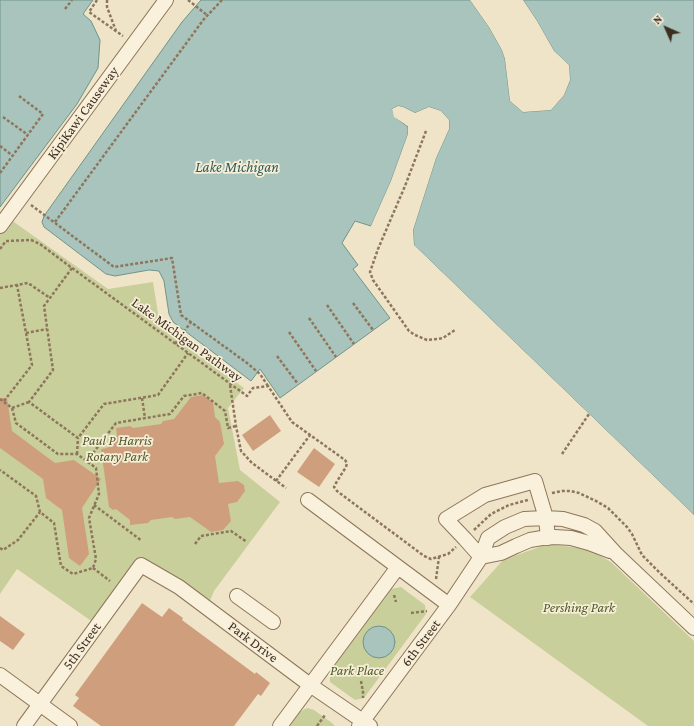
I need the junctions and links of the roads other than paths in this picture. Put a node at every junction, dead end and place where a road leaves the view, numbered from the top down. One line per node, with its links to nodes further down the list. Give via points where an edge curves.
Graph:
1 (166, 0): 2 (street, KipiKawi Causeway)
2 (0, 226)
3 (308, 500): 9 (street)
4 (546, 518): 5 (street); 6 (street, 6th Street, via 563,519 584,525 595,531); 7 (street, 6th Street, via 524,520 505,527 488,538); 7 (street, via 535,481 485,496 446,519)
5 (548, 538): 6 (street, via 571,538); 7 (street, via 530,540 501,554)
6 (615, 553): 13 (street, 6th Street)
7 (480, 557): 11 (street, 6th Street)
8 (141, 565): 15 (street, Park Drive, via 179,587); 16 (street, 5th Street)
9 (398, 567): 11 (street); 15 (street)
10 (237, 596): 12 (street)
11 (449, 605): 17 (street, 6th Street)
12 (273, 622)
13 (694, 628)
14 (0, 675): 16 (street)
15 (310, 685): 17 (street, Park Drive); 20 (street)
16 (40, 704): 18 (street, 5th Street); 19 (street)
17 (364, 724)
18 (24, 726)
19 (70, 726)
20 (280, 726)

